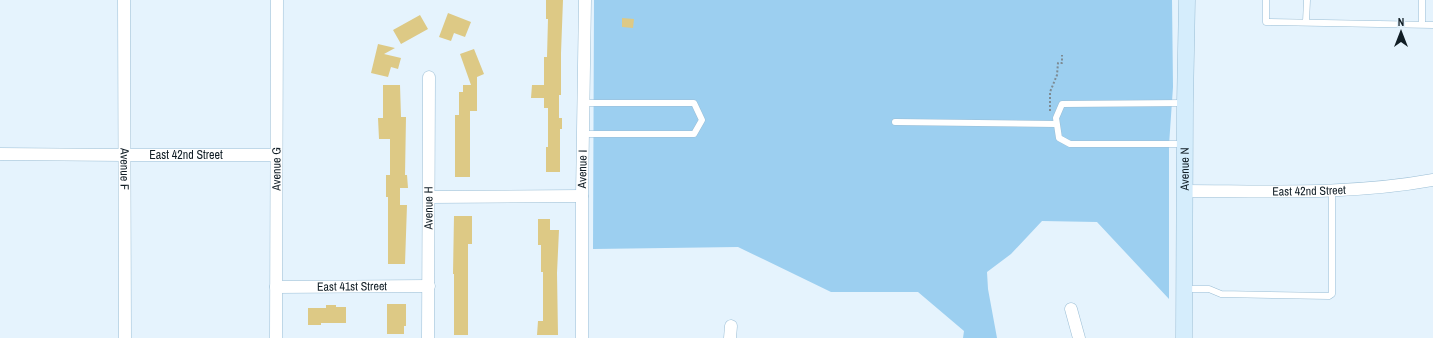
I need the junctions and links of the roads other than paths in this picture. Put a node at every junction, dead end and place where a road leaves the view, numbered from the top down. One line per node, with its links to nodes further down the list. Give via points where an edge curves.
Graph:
1 (124, 0): 20 (street, Avenue F)
2 (277, 0): 19 (street, Avenue G)
3 (585, 0): 12 (street, Avenue I)
4 (1187, 0): 13 (main road, Avenue N)
5 (1266, 0): 8 (lane, via 1266,22)
6 (1307, 0): 8 (lane)
7 (1422, 0): 9 (lane)
8 (1306, 22): 9 (lane)
9 (1422, 25): 10 (lane)
10 (1433, 25)
11 (429, 77): 25 (street, Avenue H)
12 (583, 103): 16 (street, Avenue I); 16 (lane, via 694,103 702,120 694,134)
13 (1185, 103): 15 (lane, via 1062,104); 17 (main road, Avenue N)
14 (895, 122): 15 (lane)
15 (1056, 124): 17 (lane, via 1059,138 1070,144)
16 (583, 134): 24 (street, Avenue I)
17 (1185, 144): 22 (main road, Avenue N)
18 (0, 154): 20 (street, East 42nd Street)
19 (276, 155): 20 (street, East 42nd Street); 27 (street, Avenue G)
20 (124, 156): 30 (street, Avenue F)
21 (1433, 180): 23 (street, East 42nd Street, via 1408,185)
22 (1185, 191): 23 (street, East 42nd Street); 28 (main road, Avenue N)
23 (1332, 191): 28 (lane, via 1332,294 1264,296 1221,294 1209,289)
24 (582, 196): 25 (street); 33 (street, Avenue I)
25 (430, 197): 26 (street, Avenue H)
26 (429, 286): 27 (street, East 41st Street); 32 (street, Avenue H)
27 (276, 287): 31 (street, Avenue G)
28 (1185, 289): 35 (main road, Avenue N)
29 (1071, 309): 34 (street)
30 (124, 338)
31 (276, 338)
32 (428, 338)
33 (582, 338)
34 (1079, 338)
35 (1184, 338)

